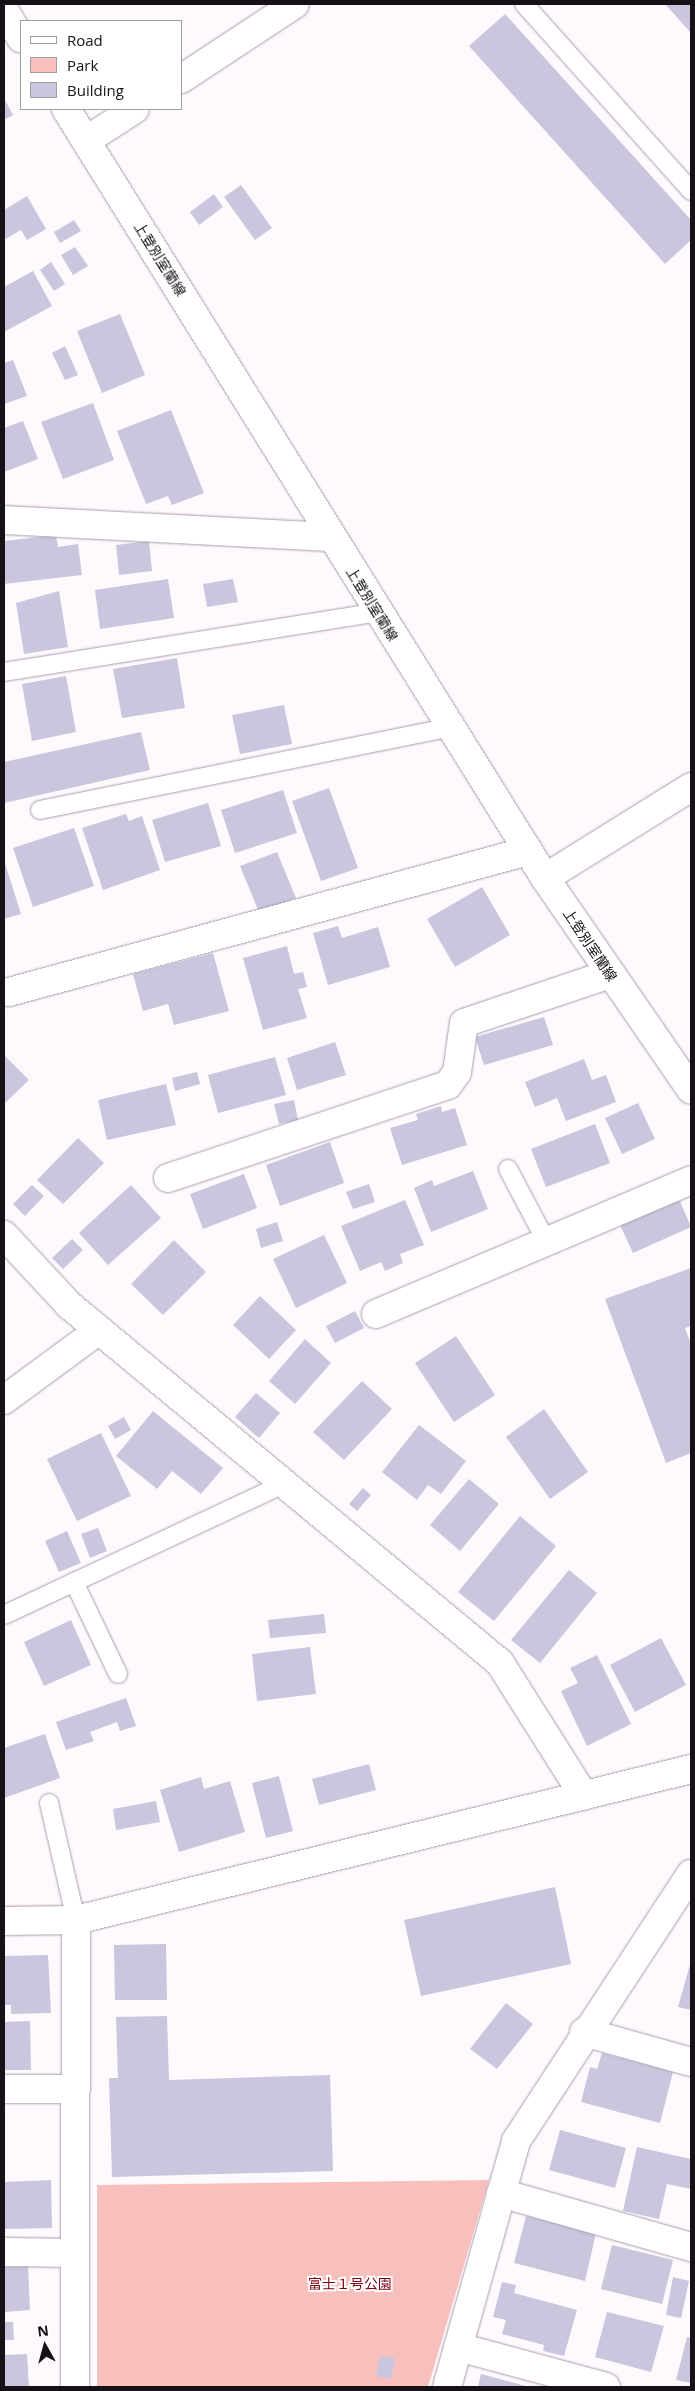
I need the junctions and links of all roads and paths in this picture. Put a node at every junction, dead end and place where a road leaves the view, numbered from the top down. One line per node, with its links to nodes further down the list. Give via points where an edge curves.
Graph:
1 (295, 4): 5 (street)
2 (524, 4): 9 (lane)
3 (4, 10): 4 (street)
4 (20, 36)
5 (182, 77)
6 (67, 110): 8 (street, 上登別室蘭線)
7 (133, 110): 8 (street)
8 (87, 140): 11 (street, 上登別室蘭線)
9 (691, 191)
10 (4, 520): 11 (street)
11 (330, 537): 12 (street, 上登別室蘭線)
12 (377, 612): 13 (lane); 14 (street, 上登別室蘭線)
13 (4, 672)
14 (450, 727): 16 (lane); 17 (street, 上登別室蘭線)
15 (691, 787): 18 (street)
16 (40, 810)
17 (528, 851): 18 (street, 上登別室蘭線); 20 (street)
18 (545, 878): 19 (street, 上登別室蘭線)
19 (610, 974): 21 (street, 上登別室蘭線); 23 (street, via 464,1023 457,1072 448,1085)
20 (9, 992)
21 (687, 1075)
22 (508, 1169): 26 (lane)
23 (168, 1178)
24 (691, 1180): 26 (street)
25 (4, 1235): 28 (street, via 69,1305)
26 (546, 1239): 27 (street)
27 (376, 1314)
28 (99, 1330): 29 (street); 30 (street)
29 (4, 1400)
30 (284, 1484): 31 (lane); 35 (street, via 500,1663)
31 (74, 1582): 32 (lane); 33 (lane)
32 (4, 1615)
33 (118, 1674)
34 (691, 1769): 35 (street)
35 (584, 1796): 38 (street)
36 (49, 1803): 38 (lane)
37 (691, 1874): 40 (street)
38 (76, 1920): 39 (street); 43 (street)
39 (4, 1921)
40 (584, 2032): 41 (street); 44 (street, via 516,2141)
41 (691, 2062)
42 (4, 2089): 43 (street)
43 (76, 2089): 47 (street)
44 (500, 2193): 45 (street); 48 (street)
45 (691, 2247)
46 (4, 2252): 47 (street)
47 (75, 2253): 49 (street)
48 (458, 2347): 50 (street); 51 (street)
49 (75, 2387)
50 (447, 2387)
51 (606, 2387)

